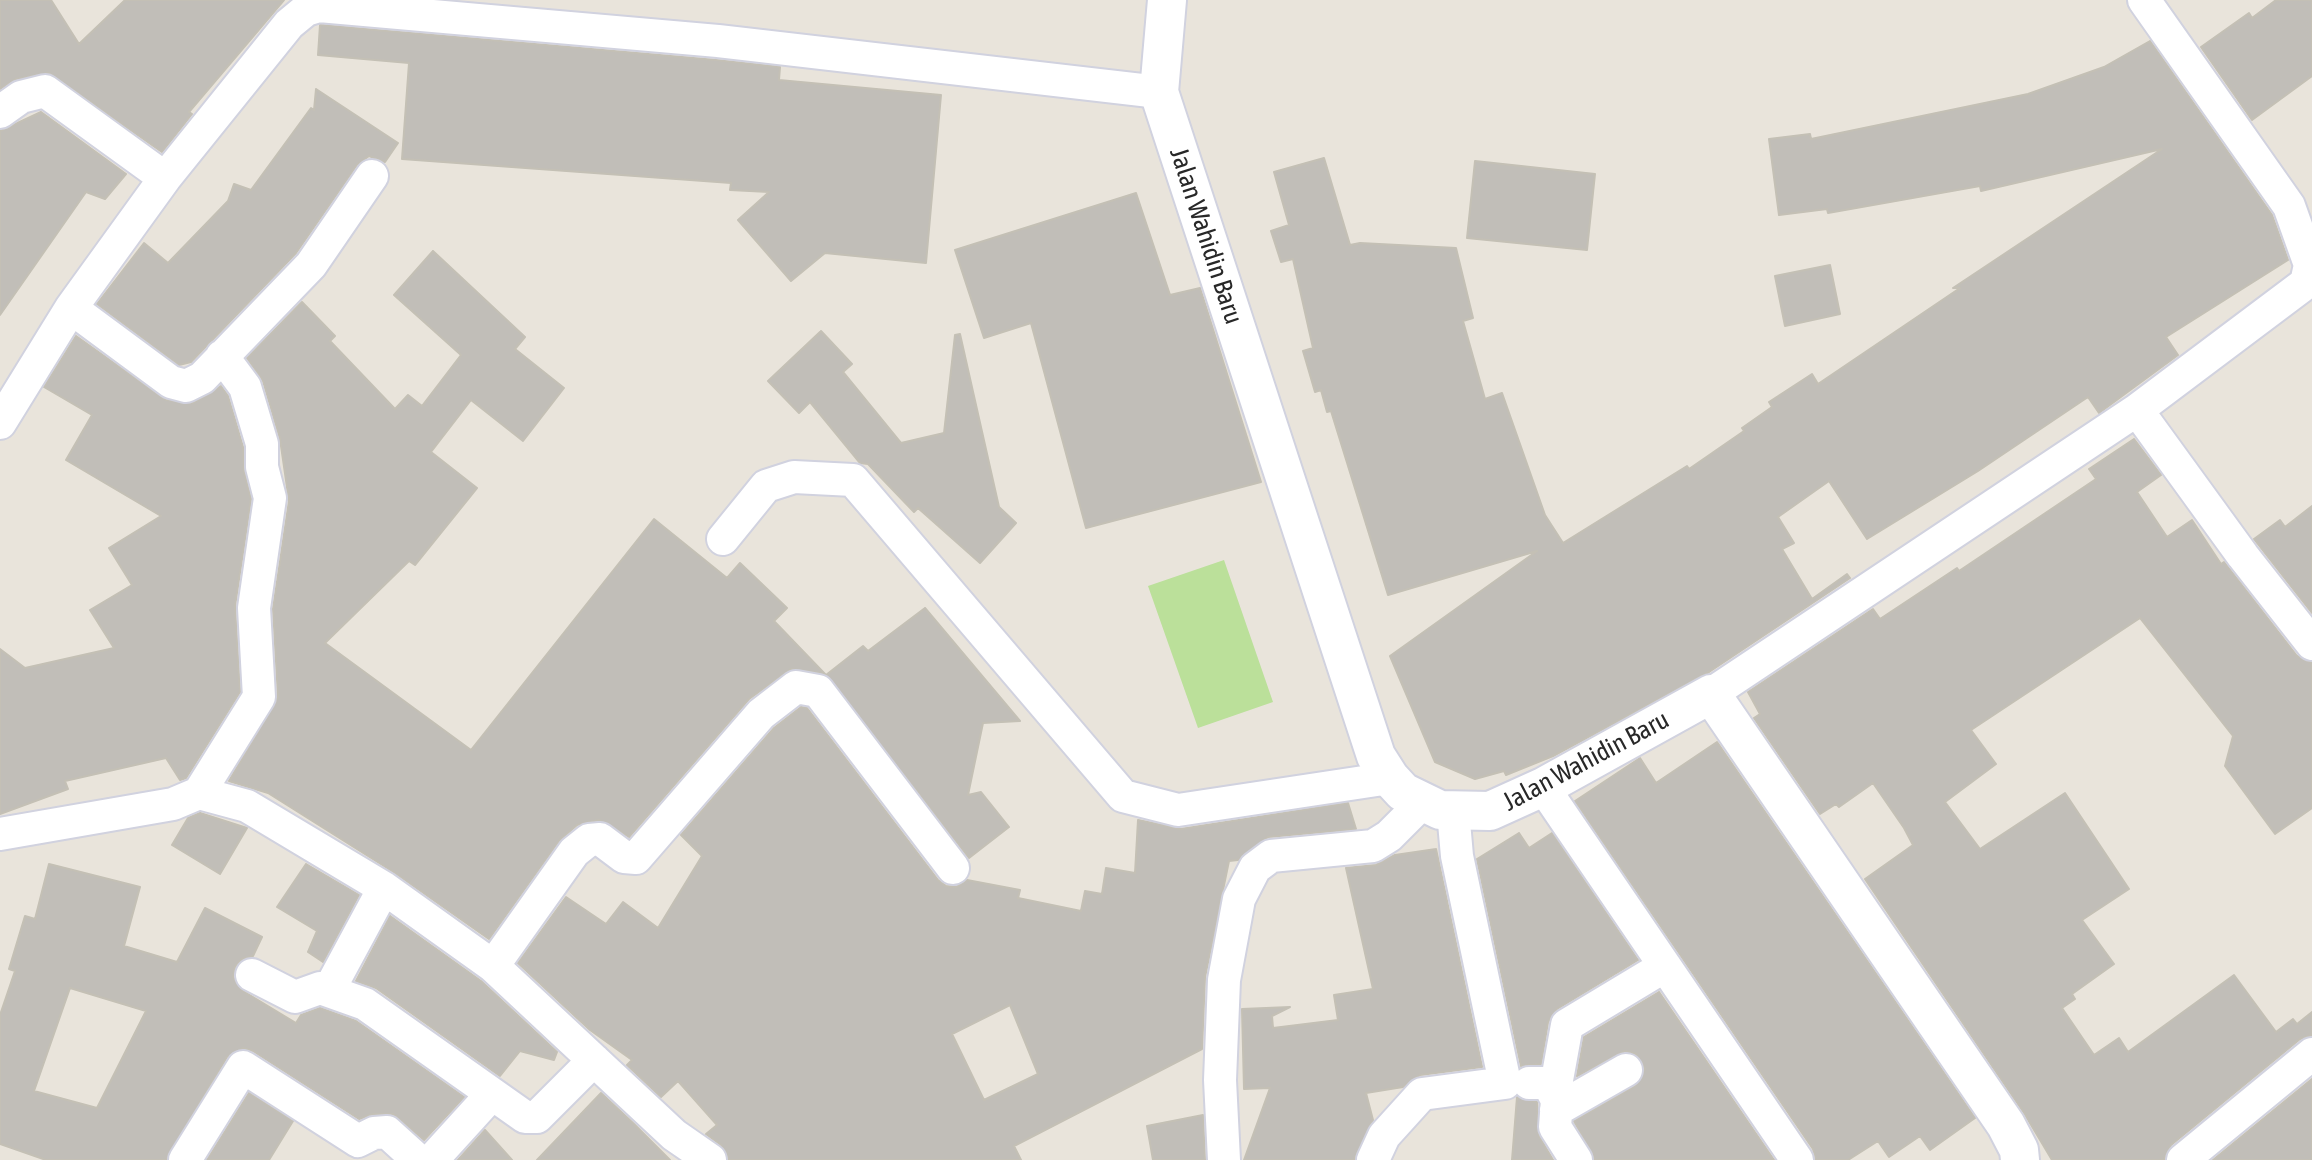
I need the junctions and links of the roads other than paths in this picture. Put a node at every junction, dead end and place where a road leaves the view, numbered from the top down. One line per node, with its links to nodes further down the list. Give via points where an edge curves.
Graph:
1 (1167, 0): 3 (street)
2 (2144, 0): 9 (street, via 2289,206 2310,265 2306,283)
3 (1159, 92): 6 (street, via 333,4 296,17); 14 (street, Jalan Wahidin Baru, via 1376,756)
4 (0, 112): 6 (street, via 21,97 45,91)
5 (372, 176): 8 (street, via 311,265)
6 (165, 178): 7 (street)
7 (71, 308): 8 (street, via 171,382 186,386 202,378); 10 (street)
8 (222, 356): 16 (street, via 249,398 270,498 254,608 259,697)
9 (2137, 410): 12 (street); 13 (street)
10 (0, 423)
11 (723, 539): 14 (street, via 766,486 794,477 853,480 1123,796 1178,810)
12 (2312, 644)
13 (1711, 694): 15 (street, Jalan Wahidin Baru); 39 (street, via 2006,1125)
14 (1390, 778): 17 (street, Jalan Wahidin Baru, via 1403,792)
15 (1543, 787): 17 (street, Jalan Wahidin Baru, via 1490,811); 22 (street)
16 (199, 793): 18 (street, via 173,804); 20 (street, via 247,806)
17 (1438, 807): 28 (street, via 1457,856); 35 (street, via 1373,846 1271,856 1255,868 1239,899 1224,980)
18 (0, 834)
19 (953, 868): 21 (street, via 818,691 796,687 761,714 636,858 624,857 600,839 589,840 574,852)
20 (384, 888): 21 (street); 24 (street)
21 (493, 966): 26 (street)
22 (1665, 966): 30 (street, via 1567,1025); 38 (street)
23 (252, 975): 24 (street, via 295,997)
24 (329, 990): 29 (street, via 365,1004)
25 (2312, 1054): 40 (street)
26 (594, 1060): 29 (street, via 537,1117 525,1117); 34 (street, via 674,1135)
27 (1626, 1070): 30 (street)
28 (1505, 1083): 30 (street); 36 (street, via 1422,1094 1384,1136)
29 (492, 1094): 33 (street)
30 (1552, 1096): 37 (street, via 1555,1127)
31 (185, 1160): 32 (street, via 243,1067 358,1141 387,1132)
32 (418, 1160)
33 (432, 1160)
34 (710, 1160)
35 (1224, 1160)
36 (1373, 1160)
37 (1576, 1160)
38 (1797, 1160)
39 (2020, 1160)
40 (2183, 1160)

